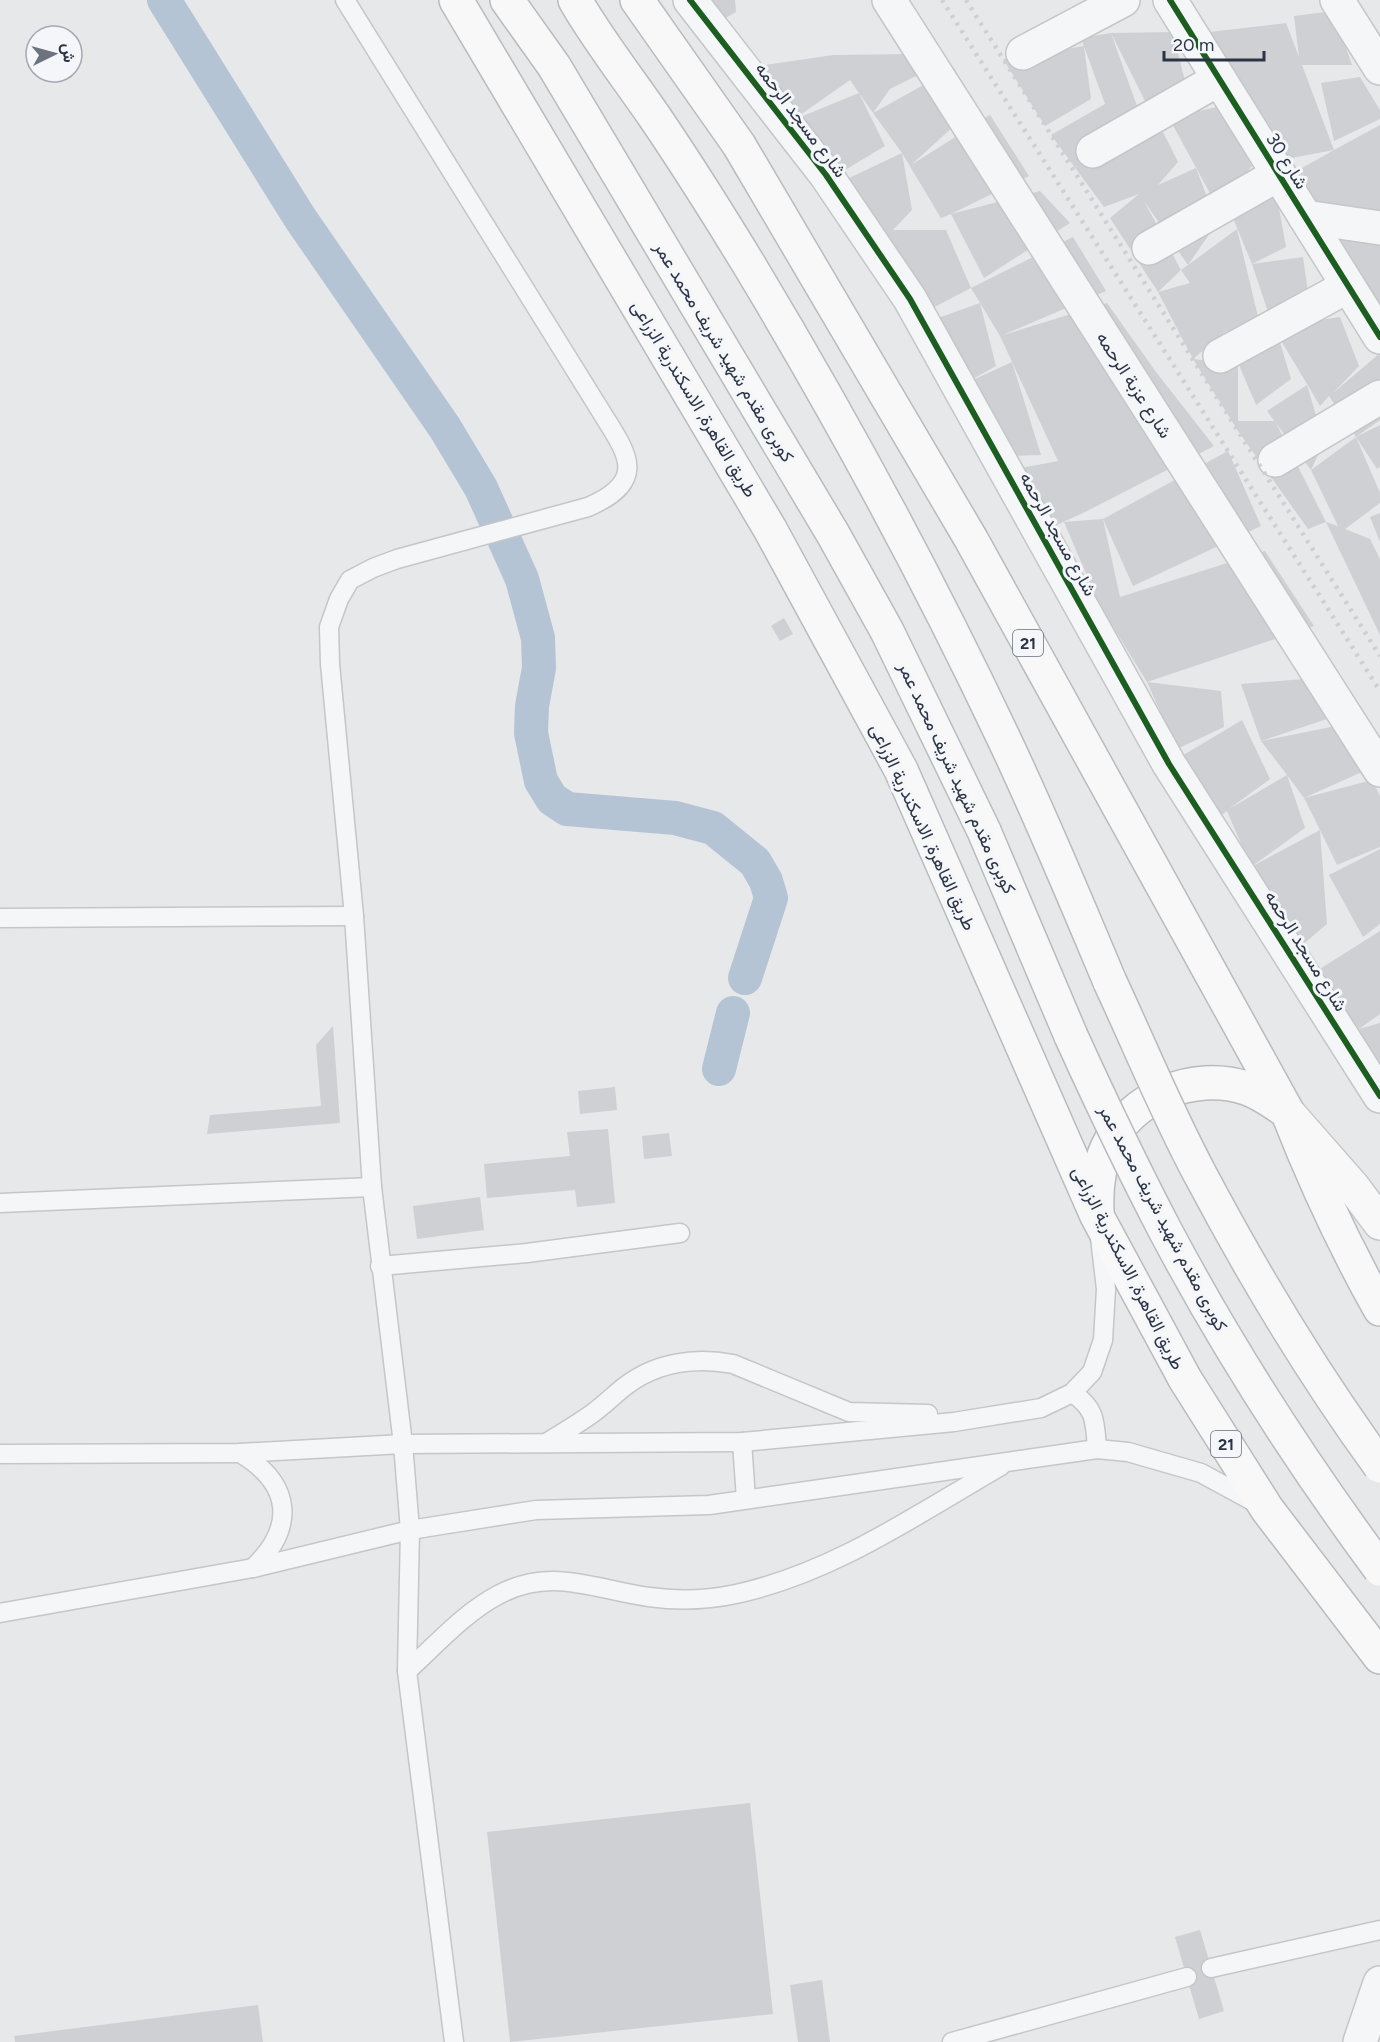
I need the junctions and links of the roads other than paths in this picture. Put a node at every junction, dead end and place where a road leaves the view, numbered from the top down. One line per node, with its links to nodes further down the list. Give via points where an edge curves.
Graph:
1 (345, 0): 25 (lane, via 624,449 629,468 622,486 607,499 588,507 398,559 350,580 329,627)
2 (456, 0): 31 (main road, طريق القاهرة, الاسكندرية الزراعى / 21, via 770,529 901,770)
3 (507, 0): 50 (main road, كوبرى مقدم شهيد شريف محمد عمر, bridge, via 554,66 887,631 984,831 1117,1136 1167,1234 1281,1426)
4 (575, 0): 45 (main road, bridge, via 679,153 750,267 885,502 1005,741 1110,982 1200,1173 1306,1357)
5 (637, 0): 28 (main road, 21, via 739,145 971,540)
6 (690, 0): 27 (street, شارع مسجد الرحمه, via 826,176 910,299 1170,764)
7 (889, 0): 24 (street, شارع عزبة الرحمه)
8 (1123, 0): 11 (street)
9 (1170, 0): 13 (street, شارع 30)
10 (1337, 0): 12 (street)
11 (1023, 53)
12 (1380, 68)
13 (1219, 79): 14 (street); 15 (street, شارع 30)
14 (1094, 151)
15 (1279, 174): 16 (street, شارع 30); 18 (street)
16 (1305, 217): 17 (street); 19 (street, شارع 30)
17 (1380, 228)
18 (1149, 248)
19 (1348, 286): 20 (street, شارع 30); 21 (street)
20 (1380, 337)
21 (1220, 356)
22 (1380, 397): 23 (street)
23 (1275, 459)
24 (1380, 770)
25 (354, 916): 26 (lane); 29 (lane)
26 (0, 918)
27 (1380, 1096)
28 (1287, 1112): 31 (main road, via 1246,1088 1223,1083 1177,1087 1155,1096 1136,1110 1107,1147 1096,1192); 32 (main road); 35 (main road, 21, via 1316,1184)
29 (372, 1187): 30 (lane); 34 (lane)
30 (0, 1203)
31 (1097, 1216): 36 (lane, via 1106,1289 1103,1340 1092,1372); 47 (main road, طريق القاهرة, الاسكندرية الزراعى / 21, via 1185,1379)
32 (1380, 1222)
33 (680, 1233): 34 (lane, via 527,1253)
34 (380, 1266): 40 (lane)
35 (1380, 1309)
36 (1072, 1393): 37 (lane, via 1041,1408); 41 (lane, via 1091,1410)
37 (993, 1417): 38 (lane); 39 (lane, via 849,1412 733,1364 695,1360 646,1373)
38 (742, 1442): 39 (lane); 46 (lane)
39 (546, 1443): 40 (lane)
40 (403, 1444): 42 (lane); 48 (lane)
41 (1097, 1449): 44 (lane); 47 (lane, via 1128,1452 1201,1473)
42 (240, 1453): 43 (lane); 49 (lane, via 269,1475 282,1506 282,1524 276,1540)
43 (0, 1454)
44 (1010, 1460): 46 (lane); 53 (lane, via 834,1562 765,1587 733,1595 678,1599 565,1580 518,1586 484,1603)
45 (1380, 1466)
46 (746, 1499): 48 (lane, via 709,1505 536,1510)
47 (1267, 1509): 52 (main road, طريق القاهرة, الاسكندرية الزراعى / 21)
48 (410, 1530): 49 (lane); 53 (lane)
49 (253, 1568): 51 (lane)
50 (1380, 1569)
51 (0, 1613)
52 (1380, 1657)
53 (407, 1671): 58 (lane)
54 (1380, 1930): 55 (lane)
55 (1211, 1968)
56 (1186, 1977): 59 (lane)
57 (1380, 1984): 60 (street)
58 (454, 2042)
59 (952, 2042)
60 (1360, 2042)

